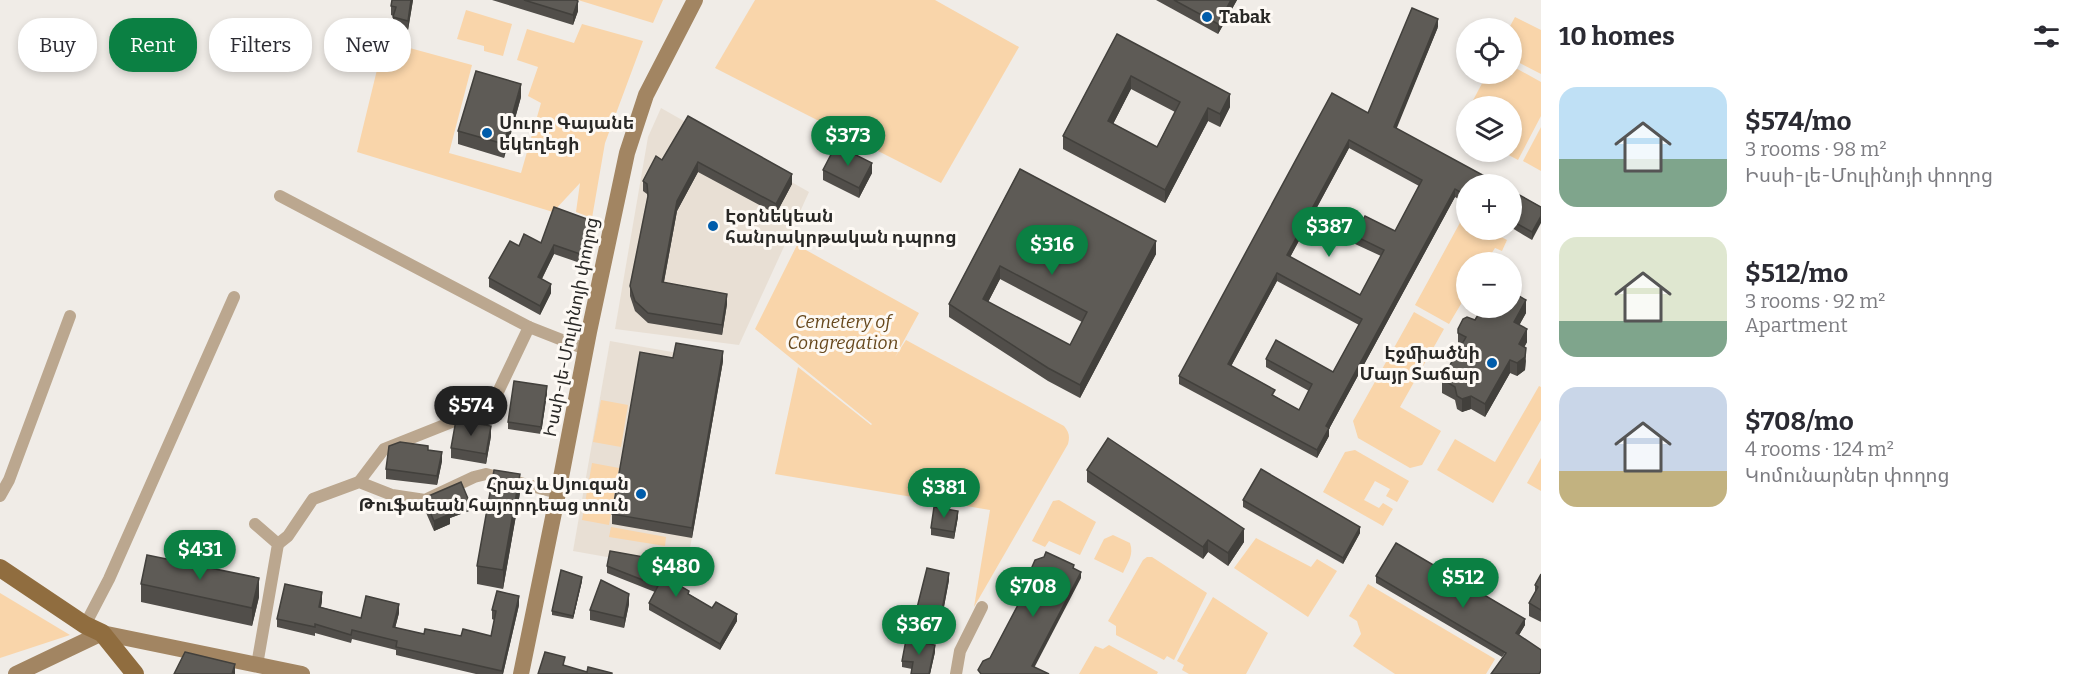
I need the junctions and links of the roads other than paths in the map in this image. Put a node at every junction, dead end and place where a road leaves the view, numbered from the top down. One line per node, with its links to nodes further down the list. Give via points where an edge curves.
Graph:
1 (695, 0): 6 (street, Իսսի-լե-Մուլինոյի փողոց, via 646,95 627,153)
2 (280, 196): 5 (street)
3 (234, 297): 14 (street)
4 (70, 316): 9 (street)
5 (529, 327): 6 (street); 7 (street, via 498,393 488,404 384,449)
6 (585, 349): 8 (street, Իսսի-լե-Մուլինոյի փողոց)
7 (359, 482): 8 (street, via 392,495 425,500 486,474); 11 (street, via 313,499)
8 (558, 493): 20 (street, Իսսի-լե-Մուլինոյի փողոց)
9 (0, 496)
10 (255, 524): 11 (street)
11 (278, 544): 16 (street)
12 (0, 568): 14 (main road)
13 (982, 607): 21 (street, via 960,651)
14 (85, 625): 15 (main road)
15 (102, 633): 16 (street); 17 (street); 18 (main road)
16 (257, 665): 19 (street)
17 (16, 674)
18 (135, 674)
19 (302, 674)
20 (521, 674)
21 (956, 674)

